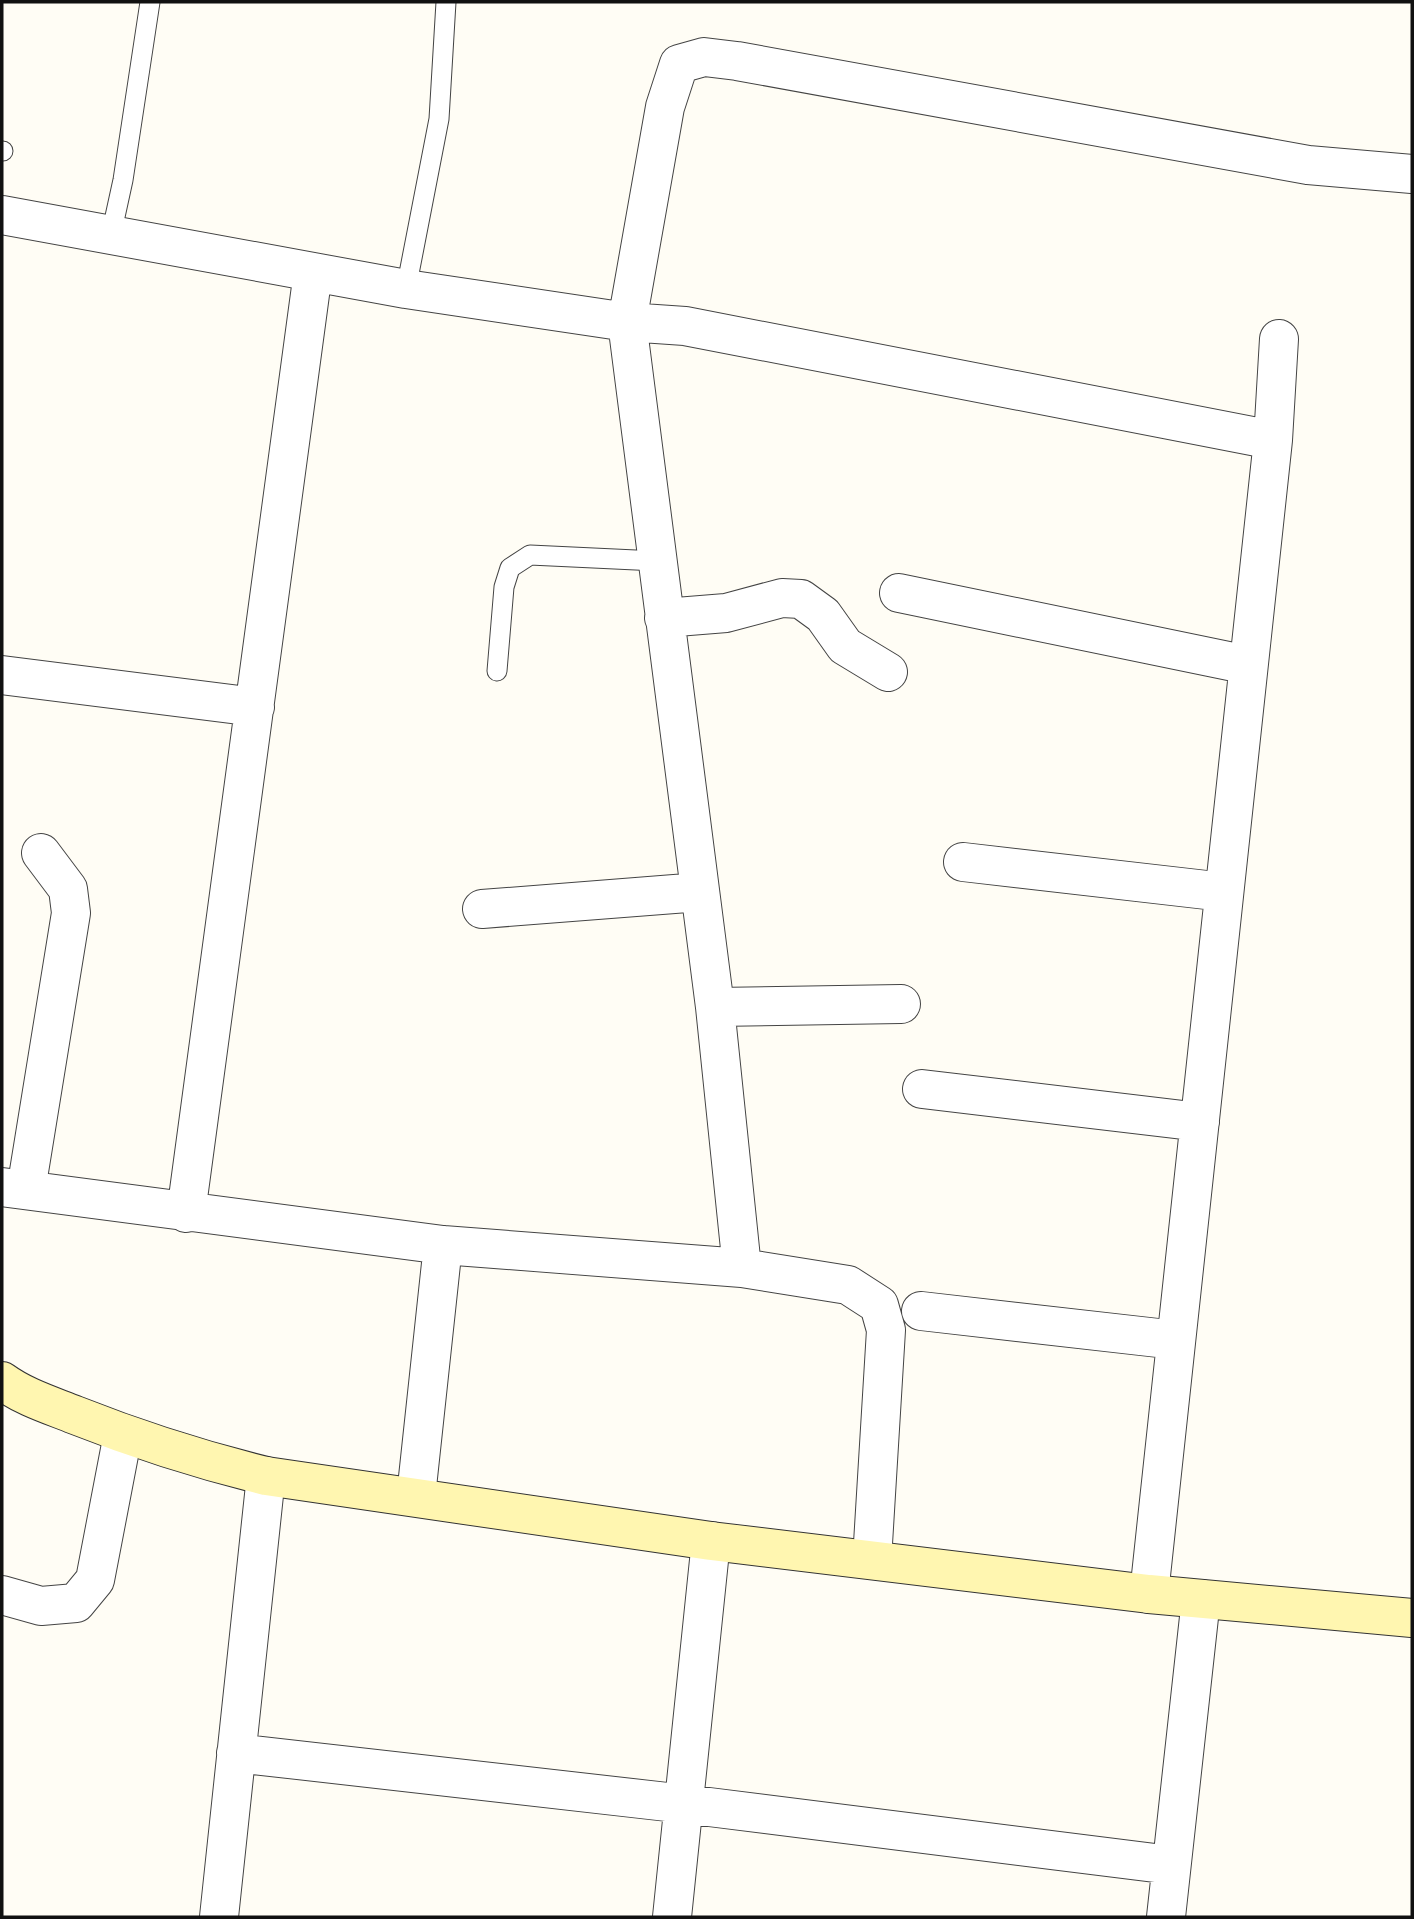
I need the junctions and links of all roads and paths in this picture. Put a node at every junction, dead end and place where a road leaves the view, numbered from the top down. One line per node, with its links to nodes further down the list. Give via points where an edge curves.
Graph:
1 (150, 2): 5 (lane)
2 (446, 2): 7 (lane, via 439,119)
3 (1412, 174): 8 (street, via 1308,165 704,57 679,64 665,107)
4 (2, 215): 5 (street)
5 (111, 235): 6 (street)
6 (313, 272): 7 (street); 18 (street)
7 (406, 289): 8 (street)
8 (627, 322): 10 (street, via 685,326); 11 (street)
9 (1279, 340): 10 (street)
10 (1273, 440): 14 (street)
11 (657, 561): 13 (street); 15 (lane, via 530,555 516,562 504,587)
12 (899, 593): 14 (street)
13 (664, 618): 16 (street, via 726,613 782,598 801,599 823,615 845,646); 21 (street)
14 (1248, 665): 22 (street)
15 (497, 671)
16 (888, 672)
17 (2, 675): 18 (street)
18 (254, 707): 29 (street)
19 (41, 853): 28 (street, via 68,889 71,913)
20 (963, 862): 22 (street)
21 (700, 892): 23 (street); 25 (street)
22 (1224, 892): 27 (street)
23 (482, 909)
24 (901, 1004): 25 (street)
25 (715, 1007): 31 (street)
26 (922, 1089): 27 (street)
27 (1200, 1122): 33 (street)
28 (14, 1188): 29 (street)
29 (186, 1213): 30 (street)
30 (443, 1245): 31 (street); 37 (street)
31 (743, 1268): 39 (street, via 848,1286 879,1305 886,1330)
32 (921, 1311): 33 (street)
33 (1176, 1340): 41 (street)
34 (2, 1381): 35 (street, via 18,1392)
35 (123, 1434): 36 (street); 40 (street, via 95,1580 76,1603 41,1606)
36 (267, 1476): 37 (street); 44 (street)
37 (416, 1496): 38 (street)
38 (711, 1541): 39 (street); 45 (street)
39 (872, 1560): 41 (street)
40 (2, 1594)
41 (1149, 1594): 42 (street)
42 (1200, 1599): 43 (street); 46 (street)
43 (1412, 1618)
44 (236, 1753): 45 (street); 47 (street)
45 (685, 1804): 46 (street); 48 (street)
46 (1171, 1865): 49 (street)
47 (219, 1917)
48 (672, 1917)
49 (1166, 1917)

